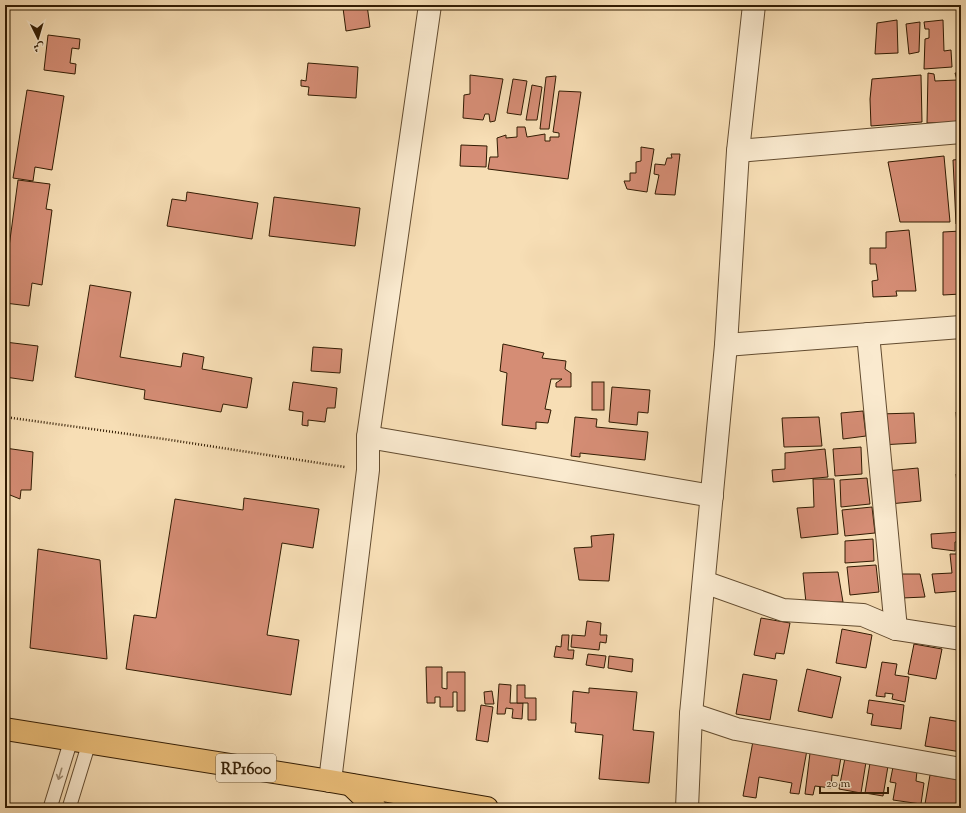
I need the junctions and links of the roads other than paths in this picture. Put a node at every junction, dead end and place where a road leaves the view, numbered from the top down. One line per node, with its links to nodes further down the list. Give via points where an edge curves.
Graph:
1 (430, 5): 8 (street)
2 (754, 5): 4 (street)
3 (961, 132): 4 (street)
4 (738, 151): 7 (street)
5 (961, 327): 6 (street)
6 (868, 334): 7 (street); 11 (street)
7 (726, 345): 9 (street)
8 (368, 437): 9 (street); 17 (street, via 368,470)
9 (712, 496): 10 (street)
10 (704, 582): 11 (street, via 783,610 863,615); 13 (street)
11 (896, 629): 12 (street)
12 (961, 639)
13 (691, 714): 16 (street, via 736,729); 24 (street)
14 (5, 729): 15 (main road, RP1600)
15 (80, 741): 17 (main road, RP1600); 20 (lane, one-way to 20); 21 (lane)
16 (961, 769)
17 (330, 781): 18 (main road, RP1600)
18 (351, 785): 19 (main road, RP1600); 22 (main road)
19 (457, 806): 23 (main road, RP1600)
20 (50, 808)
21 (70, 808)
22 (375, 808)
23 (487, 808)
24 (686, 808)

